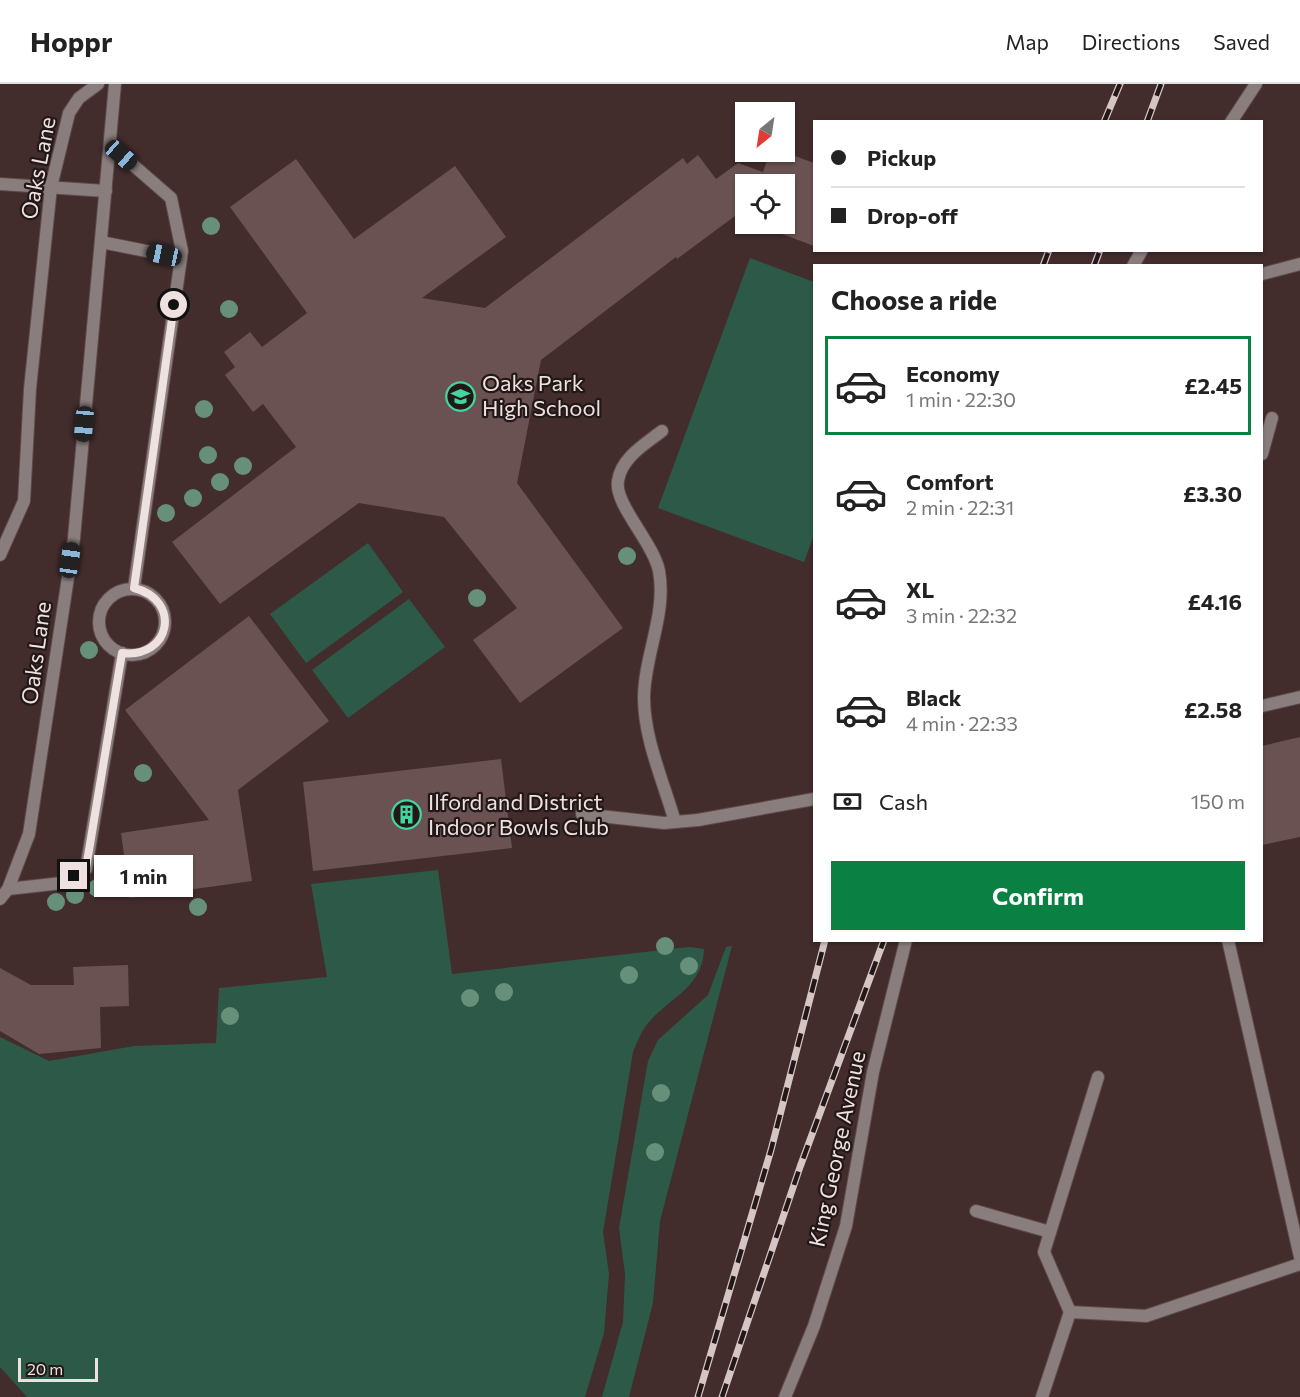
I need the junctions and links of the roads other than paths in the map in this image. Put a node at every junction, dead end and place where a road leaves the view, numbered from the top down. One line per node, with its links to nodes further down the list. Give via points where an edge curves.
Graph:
1 (98, 84): 7 (street, Oaks Lane, via 79,98 69,113)
2 (115, 84): 5 (street, Oaks Lane)
3 (1256, 84): 4 (street)
4 (1232, 120)
5 (110, 145): 8 (street, Oaks Lane); 10 (street, via 171,198)
6 (0, 184): 7 (street)
7 (51, 187): 8 (street); 16 (street, Oaks Lane, via 30,389 24,501)
8 (106, 191): 9 (street, Oaks Lane)
9 (101, 242): 10 (street); 24 (street, Oaks Lane, via 72,550 35,804 29,834)
10 (181, 258): 17 (street)
11 (1300, 264): 12 (street)
12 (1263, 274)
13 (1272, 418): 15 (street)
14 (662, 431): 23 (street, via 630,456 617,485 623,504 649,544 659,573 644,698)
15 (1263, 450)
16 (0, 555)
17 (134, 588): 18 (street, via 114,594 100,610 100,632 105,641); 18 (street, via 154,597 165,617 165,628 161,638 144,653)
18 (122, 653): 24 (street, via 86,868 62,883)
19 (1300, 697): 20 (street)
20 (1263, 706)
21 (813, 799): 23 (street)
22 (582, 814): 23 (street)
23 (675, 822)
24 (8, 889): 25 (street, Oaks Lane)
25 (0, 899)
26 (906, 942): 34 (street, King George Avenue, via 873,1072 846,1226 814,1326)
27 (1228, 942): 31 (street)
28 (1098, 1077): 30 (street)
29 (976, 1211): 30 (street)
30 (1050, 1232): 33 (street, via 1044,1252)
31 (1300, 1257)
32 (1300, 1264): 33 (street, via 1146,1316)
33 (1070, 1312): 35 (street)
34 (785, 1397)
35 (1042, 1397)

